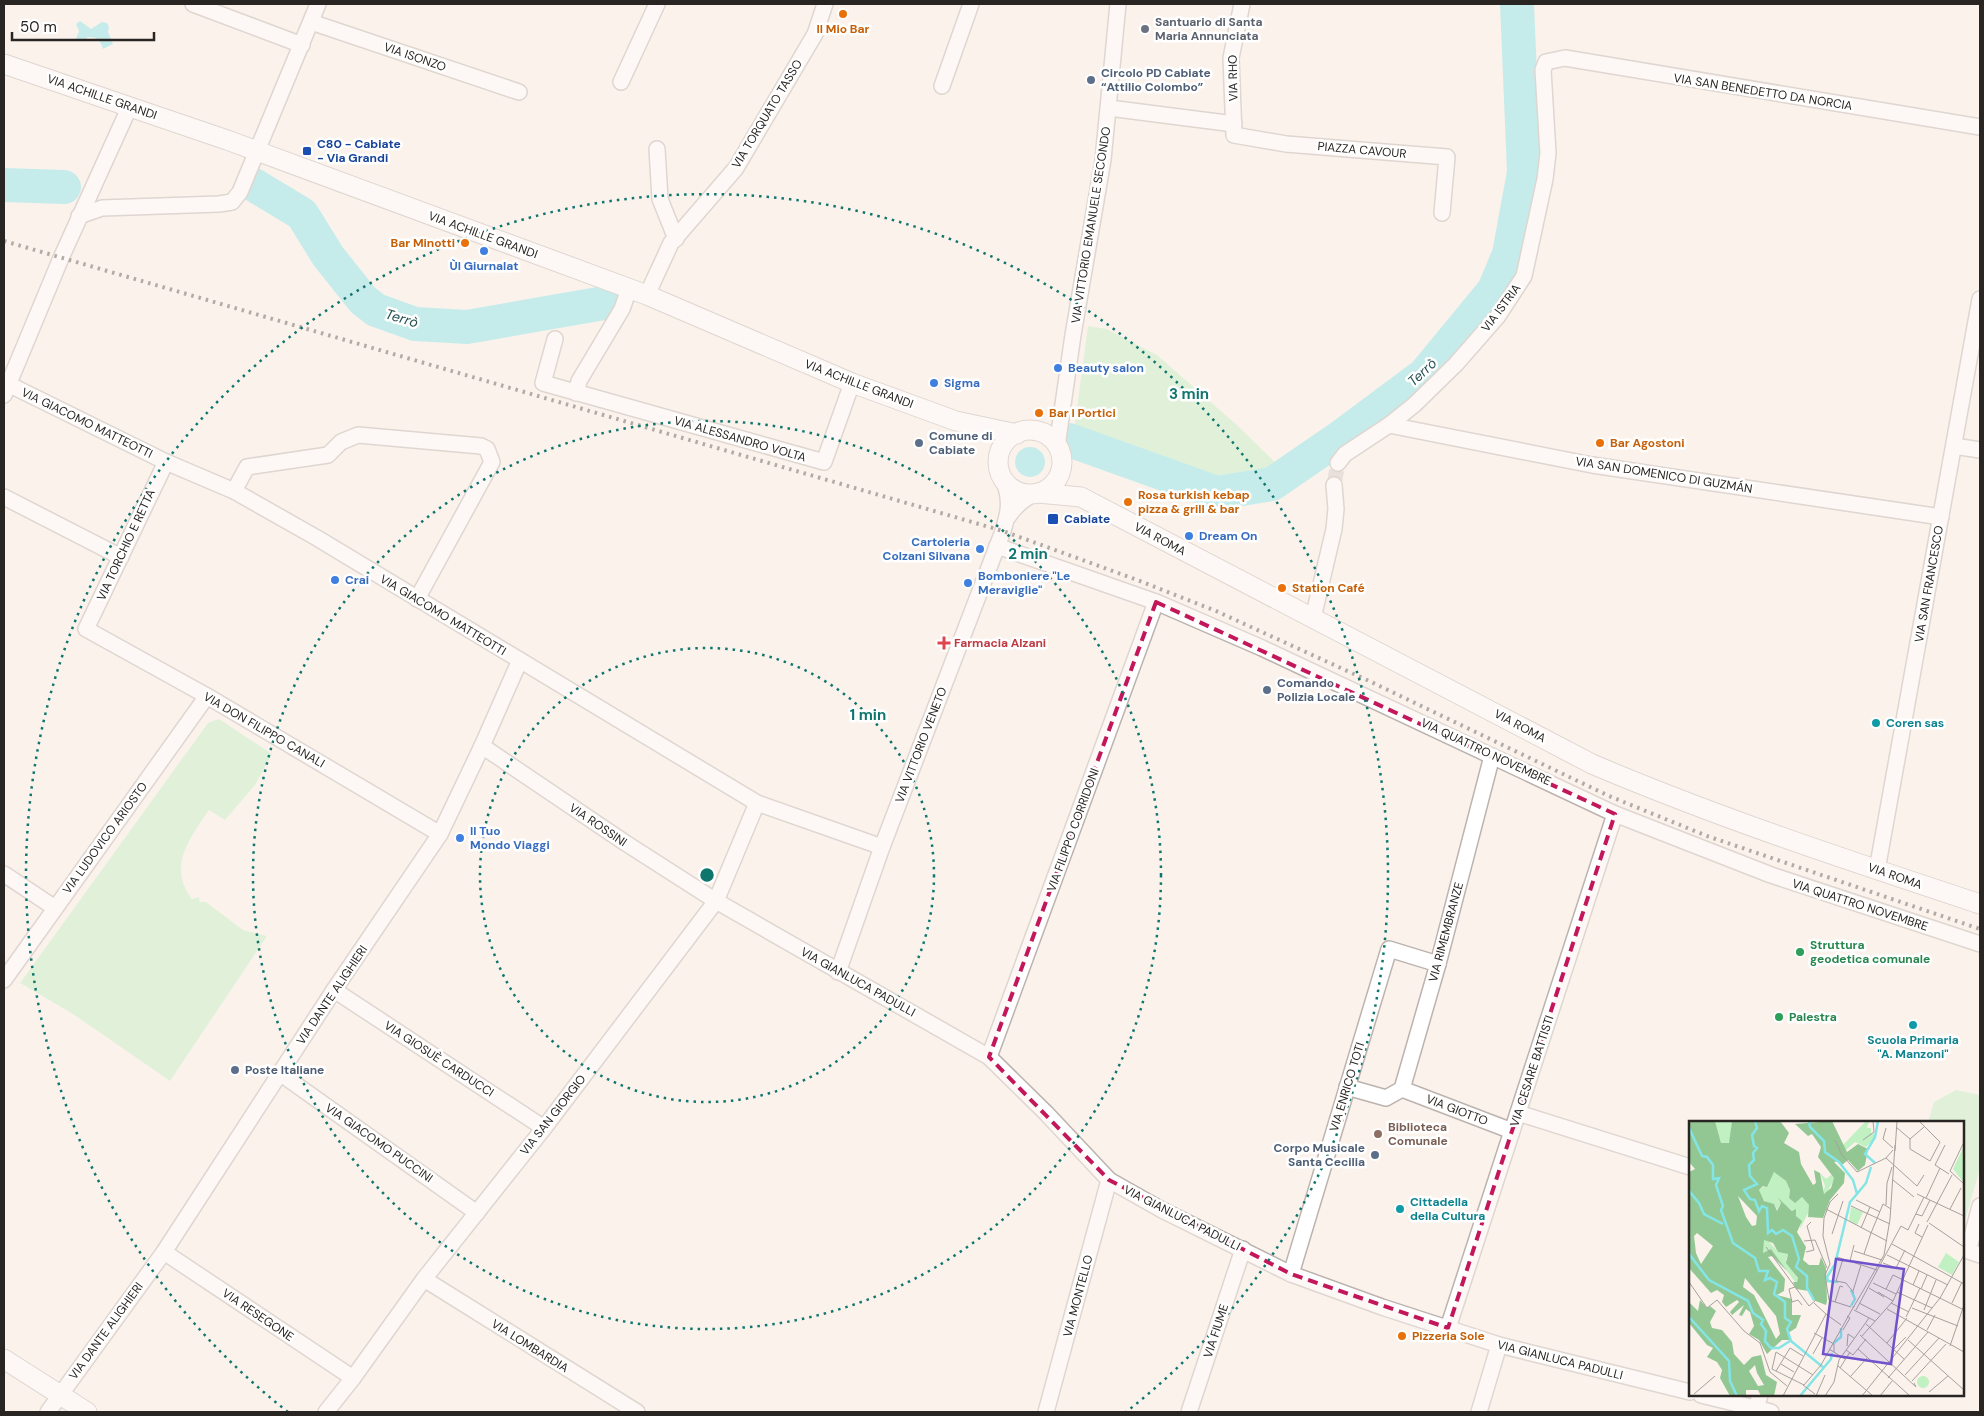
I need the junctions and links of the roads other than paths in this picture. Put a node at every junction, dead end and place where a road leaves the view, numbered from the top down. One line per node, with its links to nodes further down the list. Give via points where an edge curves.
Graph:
1 (193, 4): 9 (street)
2 (318, 4): 8 (street)
3 (657, 4): 12 (street)
4 (825, 4): 23 (street, VIA TORQUATO TASSO, via 815,34 736,168)
5 (971, 4): 13 (street)
6 (1118, 4): 16 (street, VIA VITTORIO EMANUELE SECONDO)
7 (1242, 4): 17 (street, VIA RHO, via 1231,58)
8 (312, 22): 9 (street); 14 (street, VIA ISONZO)
9 (302, 45): 20 (street)
10 (1546, 62): 18 (street, VIA SAN BENEDETTO DA NORCIA, via 1565,58); 31 (street, VIA ISTRIA, via 1543,70 1548,152 1524,276 1498,316 1456,364)
11 (4, 64): 15 (street, VIA ACHILLE GRANDI)
12 (621, 82)
13 (942, 86)
14 (519, 92)
15 (130, 106): 20 (street, VIA ACHILLE GRANDI); 22 (street)
16 (1109, 108): 17 (street); 33 (street, VIA VITTORIO EMANUELE SECONDO)
17 (1234, 124): 21 (street, PIAZZA CAVOUR, via 1234,135 1286,144 1447,157)
18 (1980, 127)
19 (657, 148): 23 (street, via 660,199)
20 (256, 151): 22 (street, via 240,192 232,202 102,208); 24 (street, VIA ACHILLE GRANDI)
21 (1442, 213)
22 (79, 216): 28 (street)
23 (676, 239): 24 (street, VIA TORQUATO TASSO)
24 (638, 292): 27 (street, VIA ACHILLE GRANDI); 29 (street, via 622,309 579,381)
25 (1980, 298): 34 (street, VIA SAN FRANCESCO)
26 (554, 338): 29 (street, VIA ALESSANDRO VOLTA, via 543,383)
27 (852, 383): 29 (street, VIA ALESSANDRO VOLTA, via 824,462); 30 (street, VIA ACHILLE GRANDI)
28 (5, 387): 36 (street, VIA GIACOMO MATTEOTTI)
29 (576, 394)
30 (956, 421): 32 (street, VIA ACHILLE GRANDI); 37 (street, VIA ACHILLE GRANDI, via 984,438)
31 (1389, 426): 38 (street, VIA ISTRIA, via 1345,454); 46 (street, VIA SAN DOMENICO DI GUZMÁN, via 1592,465)
32 (1017, 434): 33 (street, via 1032,430 1042,433); 37 (street, via 1005,443)
33 (1057, 446): 39 (street)
34 (1954, 446): 35 (street); 46 (street, VIA SAN FRANCESCO)
35 (1980, 450)
36 (166, 462): 42 (street, VIA GIACOMO MATTEOTTI); 49 (street, VIA TORCHIO E RETTA)
37 (998, 462): 40 (street)
38 (1338, 463)
39 (1062, 466): 43 (street, via 1052,486); 45 (street)
40 (1004, 481): 43 (street, via 1012,489); 47 (street, VIA VITTORIO VENETO, via 1009,506)
41 (1334, 485): 52 (street, via 1334,529)
42 (234, 491): 50 (street, VIA GIACOMO MATTEOTTI); 50 (street, via 247,467 328,455 341,442 358,435 487,449 492,462)
43 (1036, 494): 45 (street, VIA ROMA); 47 (street, VIA VITTORIO VENETO, via 1013,508)
44 (4, 497): 49 (street)
45 (1081, 497): 52 (street, VIA ROMA)
46 (1941, 517): 62 (street, VIA SAN FRANCESCO)
47 (1006, 520): 48 (street, VIA VITTORIO VENETO)
48 (997, 546): 51 (street, VIA QUATTRO NOVEMBRE); 61 (street, VIA VITTORIO VENETO)
49 (121, 557): 53 (street, VIA TORCHIO E RETTA)
50 (416, 599): 54 (street, VIA GIACOMO MATTEOTTI)
51 (1156, 602): 57 (street, VIA QUATTRO NOVEMBRE); 72 (street, VIA FILIPPO CORRIDONI)
52 (1314, 618): 62 (street, VIA ROMA, via 1592,764 1664,794)
53 (86, 629): 55 (street, VIA DON FILIPPO CANALI)
54 (520, 660): 56 (street, VIA DANTE ALIGHIERI); 58 (street, VIA GIACOMO MATTEOTTI)
55 (207, 696): 60 (street, VIA DON FILIPPO CANALI); 66 (street, VIA LUDOVICO ARIOSTO)
56 (482, 746): 60 (street, VIA DANTE ALIGHIERI); 64 (street, VIA ROSSINI)
57 (1492, 756): 59 (street, VIA QUATTRO NOVEMBRE); 68 (street, VIA RIMEMBRANZE)
58 (756, 803): 61 (street, VIA GIACOMO MATTEOTTI); 64 (street, VIA SAN GIORGIO)
59 (1615, 814): 67 (street, VIA QUATTRO NOVEMBRE, via 1771,875); 76 (street, VIA CESARE BATTISTI)
60 (440, 834): 71 (street, VIA DANTE ALIGHIERI)
61 (882, 847): 69 (street, VIA VITTORIO VENETO)
62 (1877, 870): 65 (street, VIA ROMA)
63 (4, 874): 66 (street)
64 (716, 901): 69 (street, VIA GIANLUCA PADULLI); 77 (street, VIA SAN GIORGIO)
65 (1980, 904)
66 (55, 908): 70 (street, VIA LUDOVICO ARIOSTO)
67 (1980, 944)
68 (1438, 964): 74 (street, VIA ENRICO TOTI, via 1389,949); 75 (street, VIA RIMEMBRANZE)
69 (838, 972): 72 (street, VIA GIANLUCA PADULLI)
70 (4, 980)
71 (334, 990): 73 (street, VIA DANTE ALIGHIERI); 77 (street, VIA GIOSUÈ CARDUCCI)
72 (989, 1057): 80 (street, VIA GIANLUCA PADULLI)
73 (281, 1074): 82 (street, VIA GIACOMO PUCCINI); 84 (street, VIA DANTE ALIGHIERI)
74 (1347, 1087): 75 (street, via 1386,1098); 86 (street, VIA ENRICO TOTI)
75 (1402, 1089): 78 (street, VIA GIOTTO)
76 (1518, 1113): 78 (street, VIA CESARE BATTISTI); 79 (street)
77 (544, 1128): 82 (street, VIA SAN GIORGIO)
78 (1512, 1131): 88 (street, VIA CESARE BATTISTI)
79 (1689, 1168)
80 (1110, 1180): 83 (street, VIA GIANLUCA PADULLI, via 1162,1210); 100 (street, VIA MONTELLO)
81 (1980, 1206): 85 (street)
82 (477, 1213): 87 (street, VIA SAN GIORGIO)
83 (1243, 1249): 86 (street, VIA GIANLUCA PADULLI); 101 (street, VIA FIUME)
84 (164, 1252): 91 (street, VIA RESEGONE); 93 (street, VIA DANTE ALIGHIERI)
85 (1974, 1253)
86 (1291, 1274): 88 (street, VIA GIANLUCA PADULLI)
87 (424, 1280): 91 (street, VIA SAN GIORGIO); 99 (street, VIA LOMBARDIA)
88 (1448, 1328): 89 (street, VIA GIANLUCA PADULLI)
89 (1499, 1346): 92 (street, VIA GIANLUCA PADULLI); 102 (street)
90 (4, 1359): 93 (street)
91 (353, 1378): 98 (street, VIA SAN GIORGIO)
92 (1689, 1392)
93 (60, 1395): 96 (street, VIA DANTE ALIGHIERI); 97 (street)
94 (1707, 1396): 95 (street)
95 (1757, 1405): 103 (street)
96 (48, 1412)
97 (87, 1412)
98 (326, 1412)
99 (637, 1412)
100 (1046, 1412)
101 (1189, 1412)
102 (1479, 1412)
103 (1771, 1412)

